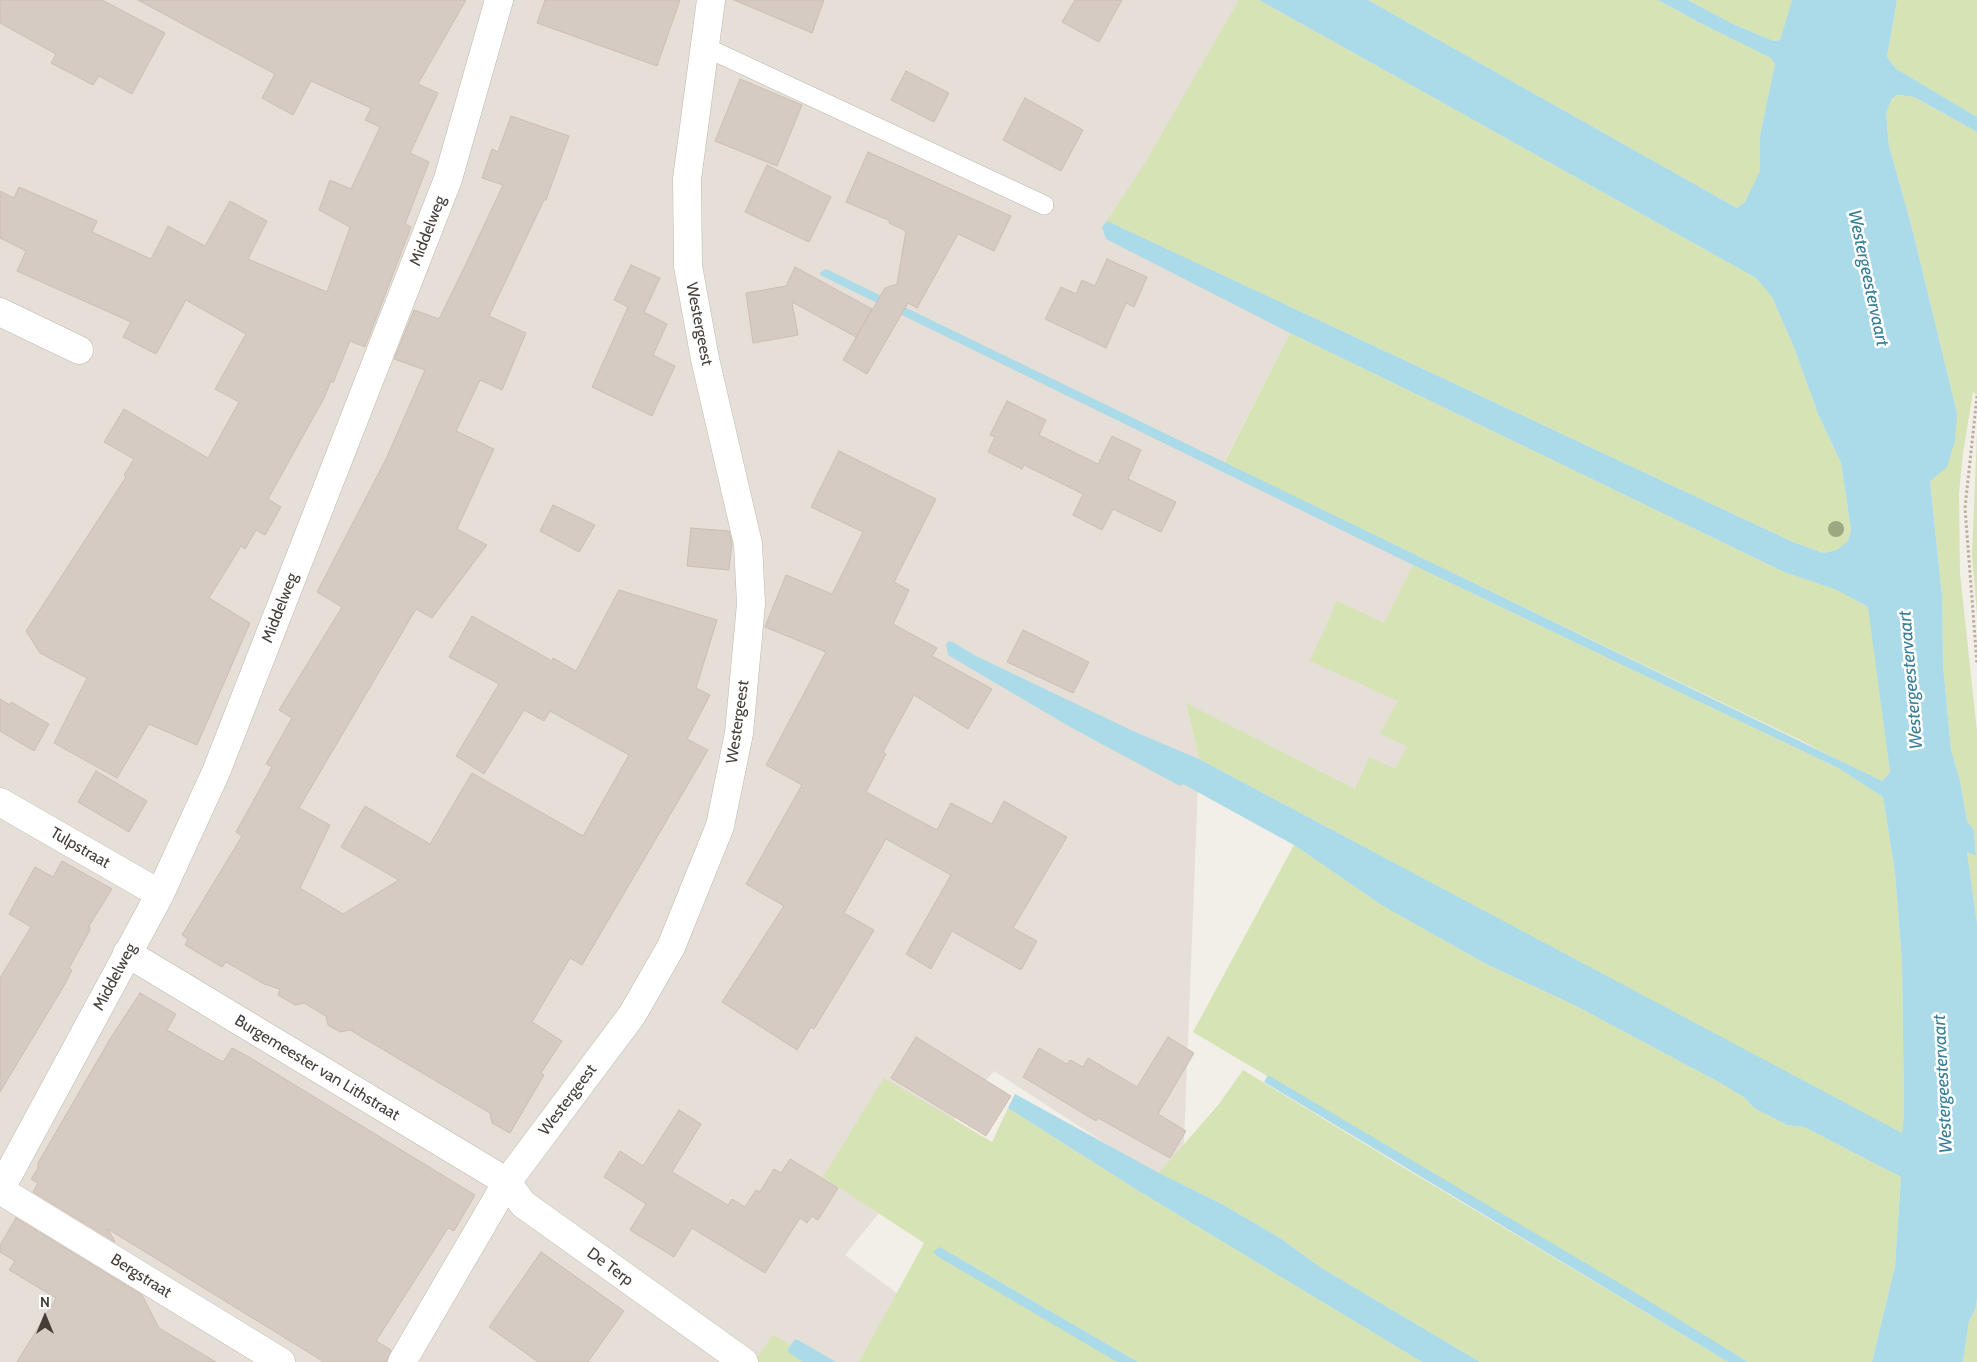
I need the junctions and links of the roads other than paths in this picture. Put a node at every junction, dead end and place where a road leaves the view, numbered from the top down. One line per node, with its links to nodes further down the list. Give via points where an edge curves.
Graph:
1 (499, 0): 8 (street, Middelweg, via 445,188 216,772)
2 (711, 0): 3 (street, Westergeest)
3 (705, 47): 4 (lane); 10 (street, Westergeest, via 687,179 688,266 705,359 748,544 751,604 739,733 720,826 671,946 632,1015)
4 (1044, 205)
5 (0, 312): 6 (street)
6 (79, 350)
7 (0, 802): 8 (street, Tulpstraat)
8 (160, 894): 9 (street, Middelweg)
9 (127, 953): 10 (street, Burgemeester van Lithstraat); 11 (street, Middelweg)
10 (507, 1182): 12 (street, De Terp, via 523,1204); 14 (street, Westergeest)
11 (0, 1190): 13 (street, Bergstraat)
12 (716, 1354): 15 (street, De Terp)
13 (281, 1362)
14 (402, 1362)
15 (744, 1362)

